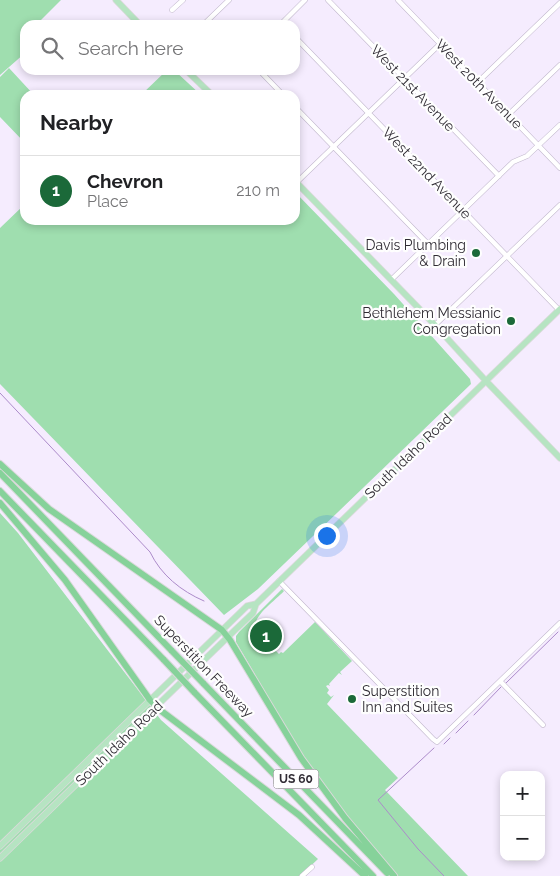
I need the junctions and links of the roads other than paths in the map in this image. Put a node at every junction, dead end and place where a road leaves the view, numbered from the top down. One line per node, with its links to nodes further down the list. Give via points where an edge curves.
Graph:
1 (183, 0): 8 (street)
2 (229, 0): 10 (street)
3 (305, 0): 11 (street)
4 (328, 0): 17 (street, West 21st Avenue)
5 (398, 0): 13 (street, West 20th Avenue)
6 (119, 1): 9 (main road)
7 (560, 3): 18 (street)
8 (172, 10)
9 (136, 20)
10 (208, 20)
11 (286, 20)
12 (300, 41): 22 (street, West 22nd Avenue)
13 (440, 44): 17 (street); 18 (street, West 20th Avenue)
14 (560, 65): 23 (street)
15 (191, 75): 19 (main road)
16 (264, 75): 20 (street)
17 (404, 79): 22 (street); 28 (street, West 21st Avenue)
18 (477, 82): 23 (street, West 20th Avenue)
19 (207, 90)
20 (278, 90)
21 (300, 112): 26 (street)
22 (369, 113): 26 (street); 32 (street, West 22nd Avenue)
23 (508, 115): 25 (street, West 20th Avenue)
24 (560, 125): 25 (street)
25 (538, 146): 27 (street, West 20th Avenue); 28 (street, via 513,162)
26 (333, 147): 29 (street); 33 (street)
27 (560, 168)
28 (499, 176): 32 (street)
29 (300, 178)
30 (300, 186): 35 (main road)
31 (560, 205): 34 (street)
32 (463, 210): 33 (street); 34 (street, West 22nd Avenue)
33 (428, 244): 35 (street)
34 (507, 256): 36 (street, West 22nd Avenue); 37 (street)
35 (391, 280): 37 (main road)
36 (559, 310): 38 (main road, South Idaho Road)
37 (435, 325): 38 (main road)
38 (486, 381): 39 (main road); 44 (main road, South Idaho Road)
39 (560, 458)
40 (0, 464): 47 (highway, via 50,509)
41 (0, 473): 59 (highway, Superstition Freeway / US 60, bridge)
42 (0, 491): 58 (highway, Superstition Freeway / US 60, bridge)
43 (0, 502): 50 (highway, via 65,580)
44 (280, 581): 45 (main road, South Idaho Road); 49 (street, via 437,742)
45 (256, 604): 47 (main road, South Idaho Road, via 247,606); 48 (main road, South Idaho Road, via 253,613)
46 (560, 624): 49 (street)
47 (222, 630): 48 (highway); 50 (main road, South Idaho Road)
48 (228, 637): 51 (main road, South Idaho Road); 60 (highway, via 301,758 345,818)
49 (500, 681): 52 (street)
50 (150, 700): 51 (highway); 53 (main road, South Idaho Road)
51 (156, 707): 54 (main road, South Idaho Road); 57 (highway, via 299,815)
52 (543, 725)
53 (0, 846)
54 (0, 858)
55 (312, 867): 56 (street)
56 (302, 876)
57 (365, 876)
58 (373, 876)
59 (389, 876)
60 (394, 876)

